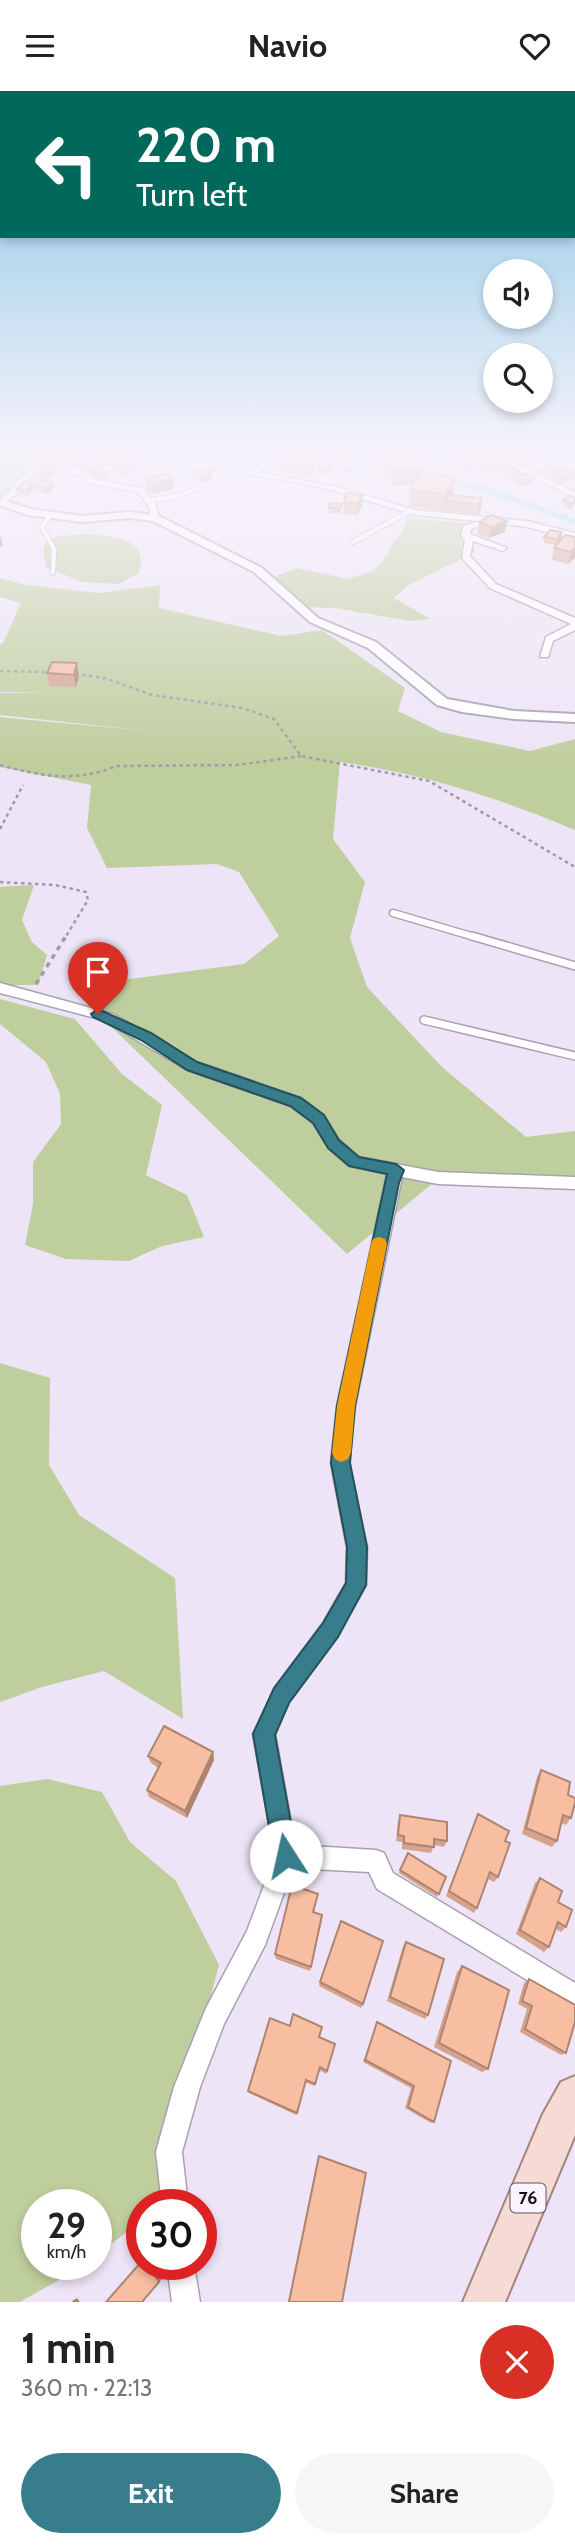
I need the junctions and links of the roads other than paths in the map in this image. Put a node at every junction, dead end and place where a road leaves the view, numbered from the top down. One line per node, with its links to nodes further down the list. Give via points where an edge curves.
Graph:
1 (57, 559): 4 (lane)
2 (237, 559): 7 (street, via 258,570 314,620 372,645 442,702 501,713)
3 (468, 559): 5 (street, via 493,586)
4 (53, 573)
5 (575, 624): 6 (street, via 549,639)
6 (544, 655)
7 (575, 718)
8 (393, 913): 9 (lane)
9 (575, 966)
10 (0, 988): 13 (street, via 108,1017 192,1066 296,1102 318,1119 334,1144 355,1162)
11 (424, 1020): 12 (lane)
12 (575, 1056)
13 (396, 1170): 14 (street, via 439,1178); 15 (street, via 346,1406 340,1463 357,1547 356,1585 330,1630 282,1695 264,1734)
14 (575, 1183)
15 (286, 1856): 16 (street, via 376,1861 385,1881); 18 (street, via 257,1937 215,2017 187,2087 170,2152)
16 (575, 1997)
17 (575, 2096): 21 (main road, 76, via 557,2128)
18 (173, 2189)
19 (183, 2280): 20 (street)
20 (186, 2302)
21 (484, 2302)

